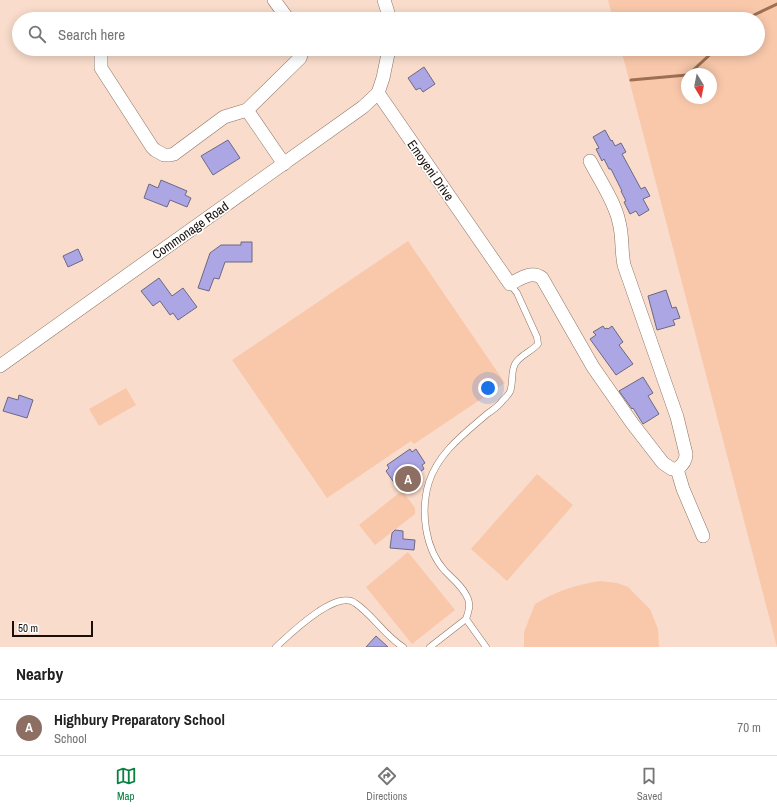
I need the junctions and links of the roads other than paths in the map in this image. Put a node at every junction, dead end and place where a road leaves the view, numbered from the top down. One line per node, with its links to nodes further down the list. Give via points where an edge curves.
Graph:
1 (274, 0): 3 (street)
2 (384, 0): 4 (street)
3 (283, 12)
4 (388, 12)
5 (101, 56): 9 (street, via 101,68 136,125 158,152 174,154 224,117)
6 (301, 56): 9 (street)
7 (387, 56): 8 (street)
8 (378, 93): 11 (street, Commonage Road, via 364,107); 12 (street, Emoyeni Drive)
9 (247, 110): 11 (street)
10 (590, 161): 14 (street, via 617,213 624,265 677,416 686,454 684,463)
11 (284, 164): 13 (street, Commonage Road)
12 (510, 284): 14 (street, via 530,275 536,274 542,278 593,367 620,406 663,463); 16 (lane, via 517,294 538,344 517,361 512,374 512,387 502,402 454,443 443,456 426,493 425,527 428,542 444,570 467,596 469,608)
13 (0, 366)
14 (677, 469): 15 (street)
15 (703, 536)
16 (466, 619): 19 (lane); 20 (lane)
17 (276, 647): 18 (lane, via 333,602 347,600 358,605)
18 (403, 647)
19 (430, 647)
20 (486, 647)

